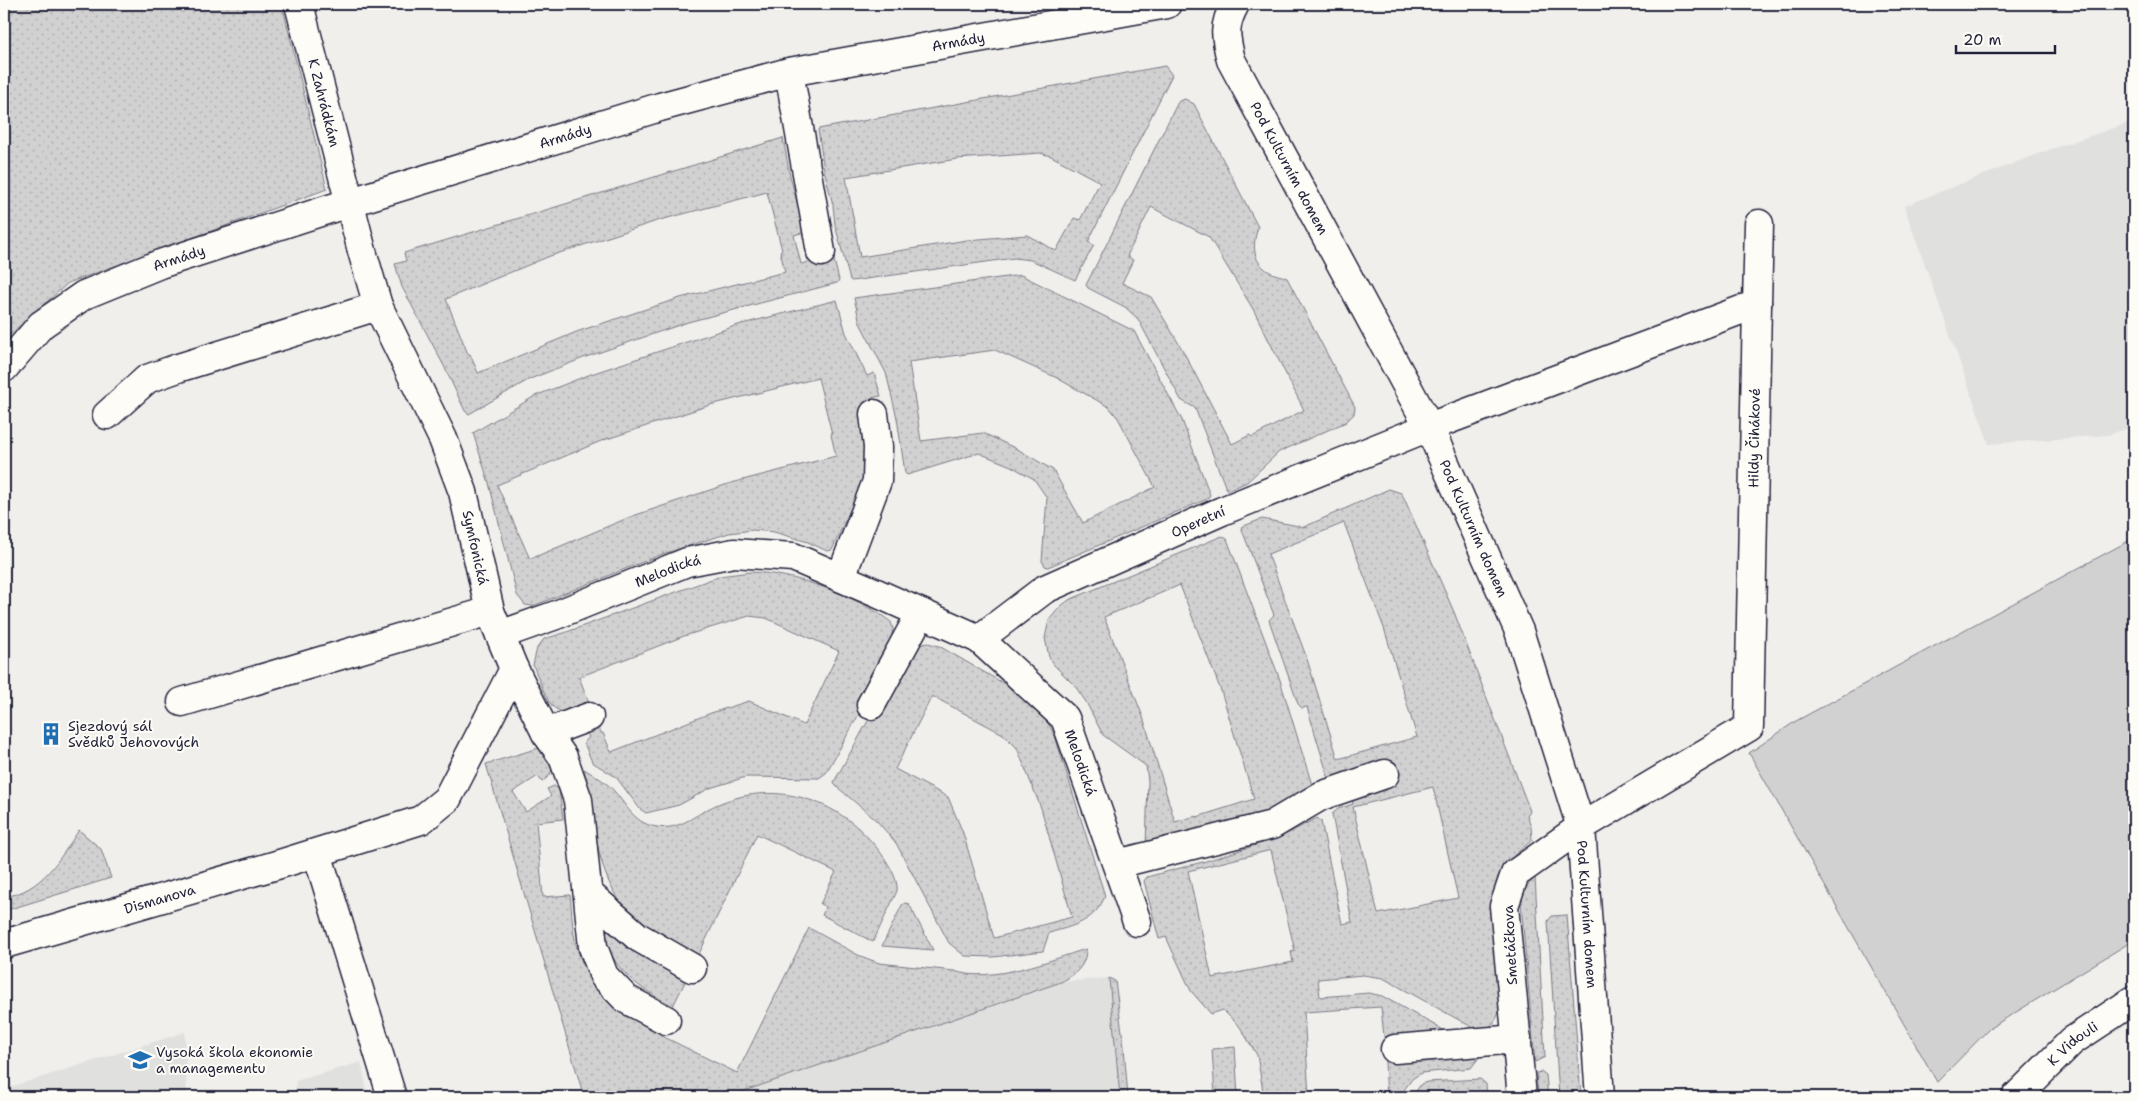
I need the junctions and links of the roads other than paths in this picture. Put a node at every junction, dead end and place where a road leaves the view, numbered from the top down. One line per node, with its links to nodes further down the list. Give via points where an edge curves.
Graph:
1 (299, 4): 5 (street, K Zahrádkám)
2 (1168, 4): 4 (street, Armády)
3 (1235, 4): 13 (street, Pod Kulturním domem, via 1226,28 1231,60)
4 (789, 72): 5 (street, Armády, via 660,107); 7 (street)
5 (351, 202): 9 (street, Symfonická); 10 (street, Armády, via 160,264 84,295 41,325)
6 (1759, 224): 8 (street)
7 (821, 252)
8 (1757, 304): 13 (street); 24 (street, Hildy Čihákové, via 1749,726)
9 (378, 306): 12 (street, via 147,379); 16 (street, Symfonická, via 443,439 463,492)
10 (4, 368)
11 (874, 414): 14 (street, via 878,446 877,481)
12 (107, 415)
13 (1429, 427): 17 (street, Operetní, via 1222,511 1045,589); 24 (street, Pod Kulturním domem, via 1519,631)
14 (841, 577): 15 (street, Melodická); 16 (street, Melodická, via 793,557 734,553 687,562 542,621)
15 (921, 613): 17 (street, Melodická); 20 (street)
16 (495, 623): 18 (street, Symfonická); 19 (street, Melodická, via 467,616)
17 (979, 639): 26 (street, Melodická, via 1065,718)
18 (514, 669): 22 (street, Symfonická); 25 (street, Dismanova, via 447,799 422,820)
19 (182, 702)
20 (871, 705)
21 (588, 717): 22 (street)
22 (546, 733): 27 (street, Symfonická, via 563,757 578,800)
23 (1385, 774): 26 (street, via 1321,796 1272,825)
24 (1581, 827): 33 (street, Smetáčkova, via 1515,874 1504,906); 37 (street, Pod Kulturním domem)
25 (317, 853): 29 (street, Dismanova); 35 (street)
26 (1117, 864): 28 (street, Melodická)
27 (589, 894): 30 (street, via 638,937); 32 (street, Symfonická, via 593,947 604,976 626,1000)
28 (1137, 922)
29 (4, 944)
30 (692, 968)
31 (2134, 1000): 38 (street, K Vidouli, via 2072,1041)
32 (666, 1020)
33 (1517, 1039): 34 (street); 36 (street, Smetáčkova)
34 (1395, 1049)
35 (392, 1097)
36 (1522, 1097)
37 (1600, 1097)
38 (2016, 1097)

